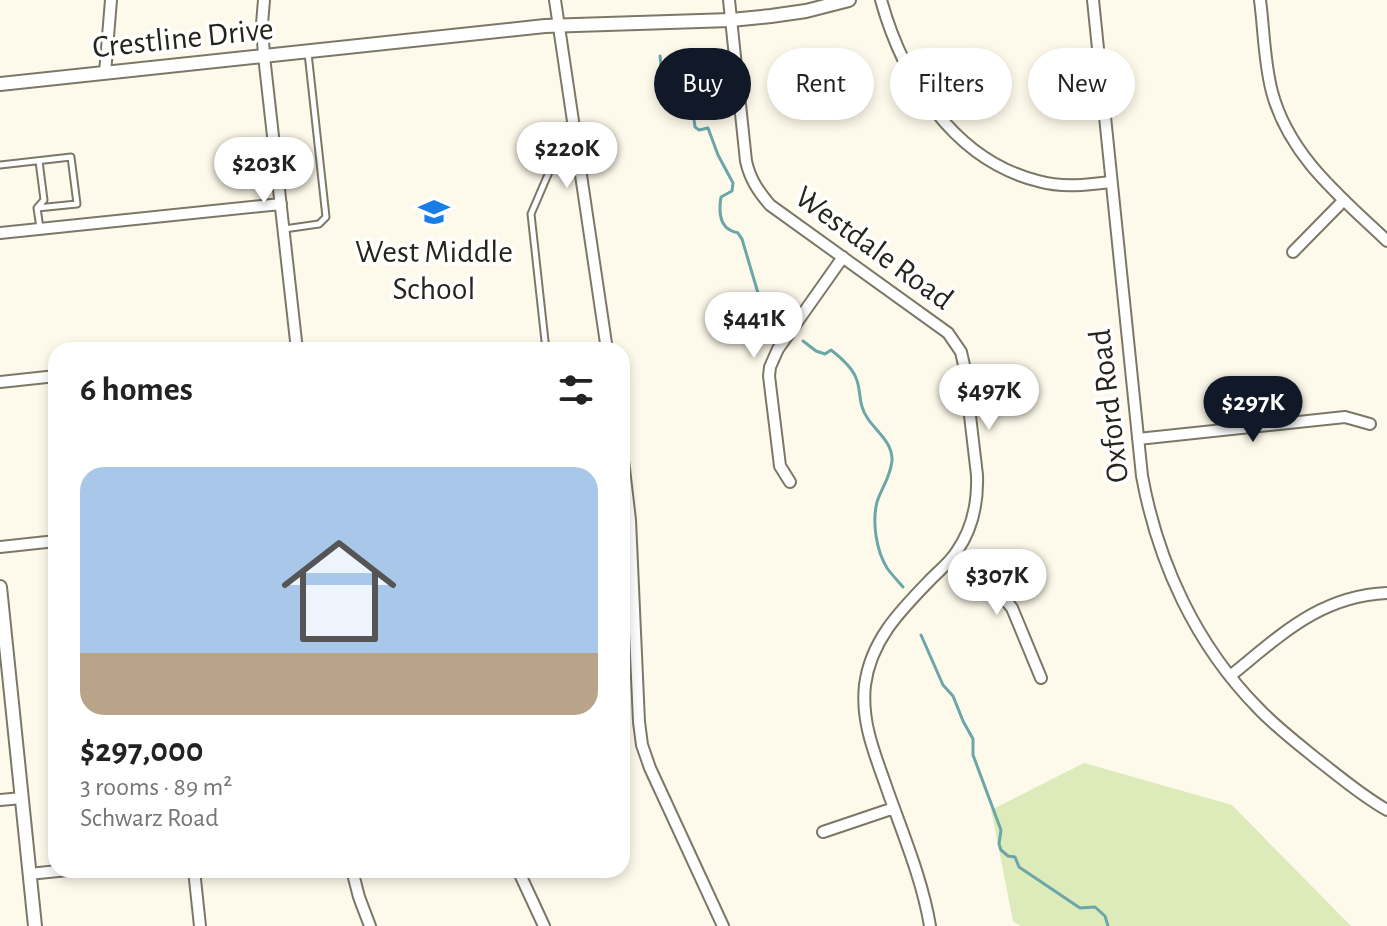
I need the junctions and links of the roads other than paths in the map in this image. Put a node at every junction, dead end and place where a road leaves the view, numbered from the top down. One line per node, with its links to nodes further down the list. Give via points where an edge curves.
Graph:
1 (111, 0): 13 (street)
2 (264, 0): 12 (street)
3 (555, 0): 10 (street)
4 (729, 0): 9 (street, Westdale Road)
5 (849, 0): 9 (street, Crestline Drive)
6 (881, 0): 18 (street, via 915,82 975,151 1038,181)
7 (1093, 0): 18 (street, Oxford Road)
8 (1260, 0): 19 (street, via 1269,77 1284,124 1310,165)
9 (731, 20): 10 (street, Crestline Drive); 27 (street, Westdale Road, via 749,174 770,205)
10 (559, 25): 11 (street, Crestline Drive); 15 (street)
11 (308, 51): 12 (street, Crestline Drive); 23 (lane, via 326,217 319,224)
12 (264, 56): 13 (street, Crestline Drive); 20 (street)
13 (105, 73): 14 (street, Crestline Drive)
14 (0, 84)
15 (573, 116): 29 (lane, via 531,214); 30 (street)
16 (39, 161): 17 (lane); 21 (lane, via 44,200); 21 (lane, via 71,157 77,204)
17 (0, 165)
18 (1111, 182): 34 (street, Oxford Road)
19 (1344, 200): 25 (street); 26 (street)
20 (281, 204): 22 (street); 23 (street)
21 (37, 208): 22 (lane)
22 (40, 229): 24 (street)
23 (283, 229): 28 (street)
24 (0, 233)
25 (1387, 241)
26 (1293, 252)
27 (843, 257): 35 (street, via 770,367 780,466); 38 (street, Westdale Road, via 948,333 961,352 977,491 972,520)
28 (296, 342)
29 (545, 342)
30 (606, 342)
31 (48, 377): 32 (street)
32 (0, 382)
33 (1370, 424): 34 (street, via 1345,417)
34 (1138, 439): 43 (street, Oxford Road, via 1148,510 1164,557 1197,629)
35 (790, 482)
36 (48, 542): 37 (street)
37 (0, 547)
38 (956, 553): 44 (street, via 1012,608); 47 (street, Westdale Road, via 892,622 869,664 867,729)
39 (630, 578): 59 (street, via 642,745)
40 (0, 587): 42 (street)
41 (1387, 593): 43 (street, via 1319,609)
42 (2, 635): 45 (street)
43 (1230, 676): 48 (street, Oxford Road, via 1276,726)
44 (1041, 678)
45 (22, 798): 46 (street); 51 (street)
46 (0, 800)
47 (894, 808): 49 (street); 60 (street, Westdale Road)
48 (1387, 810)
49 (823, 832)
50 (48, 872): 51 (street)
51 (29, 874): 55 (street)
52 (195, 878): 56 (street)
53 (354, 878): 57 (street)
54 (522, 878): 58 (street)
55 (35, 926)
56 (200, 926)
57 (370, 926)
58 (544, 926)
59 (723, 926)
60 (930, 926)

